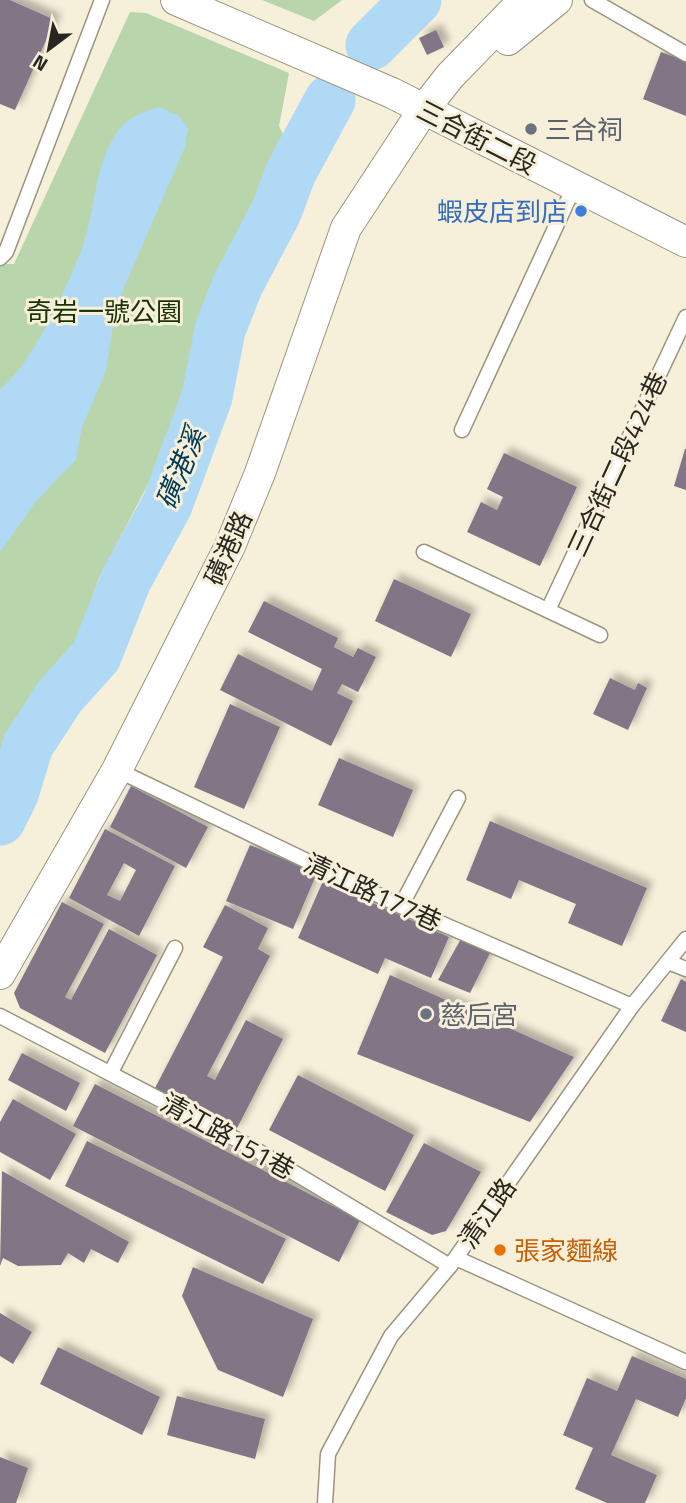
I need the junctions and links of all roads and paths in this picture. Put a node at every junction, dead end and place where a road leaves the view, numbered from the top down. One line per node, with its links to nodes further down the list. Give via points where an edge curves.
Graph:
1 (102, 0): 10 (lane)
2 (176, 0): 7 (street, 三合街二段)
3 (524, 0): 7 (street, 磺港路)
4 (557, 0): 7 (street, 磺港路)
5 (592, 0): 6 (lane)
6 (686, 54)
7 (424, 109): 8 (street, 三合街二段); 16 (street, 磺港路, via 345,228 235,534)
8 (574, 187): 9 (street, 三合街二段); 12 (lane)
9 (686, 242)
10 (0, 258)
11 (686, 317): 14 (lane, 三合街二段424巷)
12 (462, 430)
13 (424, 552): 14 (lane)
14 (548, 610): 15 (lane)
15 (600, 635)
16 (117, 770): 18 (lane, 清江路177巷); 23 (street, 磺港路)
17 (458, 798): 18 (lane)
18 (401, 906): 24 (lane, 清江路177巷)
19 (686, 939): 21 (lane, 清江路)
20 (175, 948): 26 (lane)
21 (668, 962): 22 (lane); 24 (lane, 清江路)
22 (686, 969)
23 (0, 974)
24 (632, 1006): 27 (lane, 清江路)
25 (0, 1016): 26 (lane, 清江路151巷)
26 (111, 1072): 27 (lane, 清江路151巷)
27 (453, 1262): 28 (lane, 清江路151巷); 29 (lane, 清江路, via 391,1336 328,1454)
28 (686, 1362)
29 (325, 1503)

